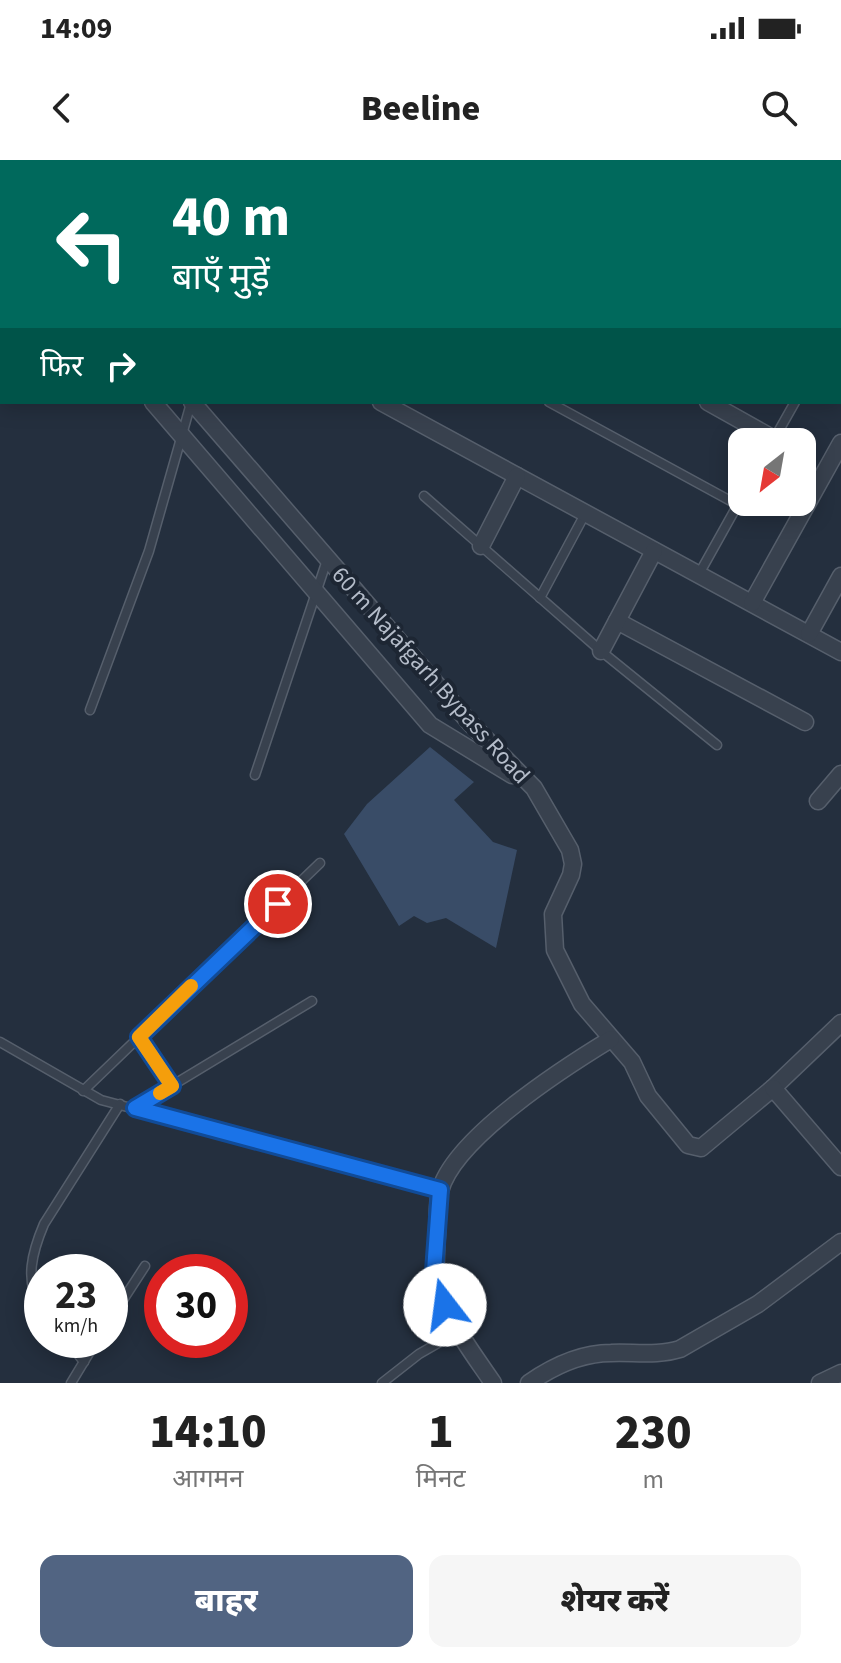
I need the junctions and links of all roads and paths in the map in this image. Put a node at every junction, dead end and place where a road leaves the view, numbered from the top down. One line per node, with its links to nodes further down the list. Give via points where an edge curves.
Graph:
1 (155, 404): 10 (street, 60 m Najafgarh Bypass Road)
2 (191, 404): 10 (lane)
3 (194, 404): 19 (street, 60 m Najafgarh Bypass Road)
4 (385, 404): 12 (street)
5 (553, 404): 13 (lane)
6 (711, 404): 8 (street)
7 (794, 404): 9 (lane)
8 (753, 428)
9 (781, 428)
10 (182, 436): 22 (street, 60 m Najafgarh Bypass Road); 29 (lane, via 149,551)
11 (841, 443): 24 (street)
12 (517, 476): 15 (street); 17 (street)
13 (728, 495)
14 (424, 496): 17 (lane)
15 (586, 513): 18 (street); 23 (lane)
16 (732, 516): 20 (lane)
17 (481, 546): 23 (lane)
18 (654, 551): 20 (street); 25 (street)
19 (327, 560): 22 (lane); 34 (street, 60 m Najafgarh Bypass Road)
20 (699, 574): 24 (street)
21 (841, 576): 26 (street)
22 (316, 595): 33 (lane); 34 (street, 60 m Najafgarh Bypass Road, via 430,725)
23 (540, 598): 27 (lane)
24 (752, 603): 26 (street)
25 (617, 621): 27 (street); 30 (street)
26 (809, 634): 28 (street)
27 (601, 651): 31 (lane)
28 (841, 652)
29 (90, 710)
30 (805, 722)
31 (717, 745)
32 (841, 774): 35 (street)
33 (255, 775)
34 (534, 788): 40 (street, via 573,864 553,914 555,950 582,1004)
35 (818, 801)
36 (320, 863): 39 (lane)
37 (312, 1001): 42 (lane)
38 (841, 1023): 43 (street)
39 (139, 1037): 42 (lane); 44 (lane)
40 (611, 1039): 43 (street, via 632,1062 654,1104 695,1149); 48 (street, via 514,1105 468,1149)
41 (0, 1042): 44 (lane)
42 (172, 1086): 46 (lane)
43 (773, 1088): 47 (street)
44 (83, 1091): 45 (lane)
45 (120, 1104): 46 (lane); 50 (lane, via 44,1224)
46 (135, 1108): 48 (lane)
47 (841, 1167)
48 (440, 1190): 53 (street, via 434,1271)
49 (841, 1242): 60 (street, via 758,1304 680,1349 578,1358)
50 (35, 1254)
51 (144, 1268): 52 (lane)
52 (128, 1292)
53 (459, 1331): 58 (lane); 59 (street)
54 (81, 1358): 56 (lane)
55 (86, 1358): 56 (lane)
56 (84, 1362): 57 (lane)
57 (71, 1383)
58 (382, 1383)
59 (493, 1383)
60 (529, 1383)

